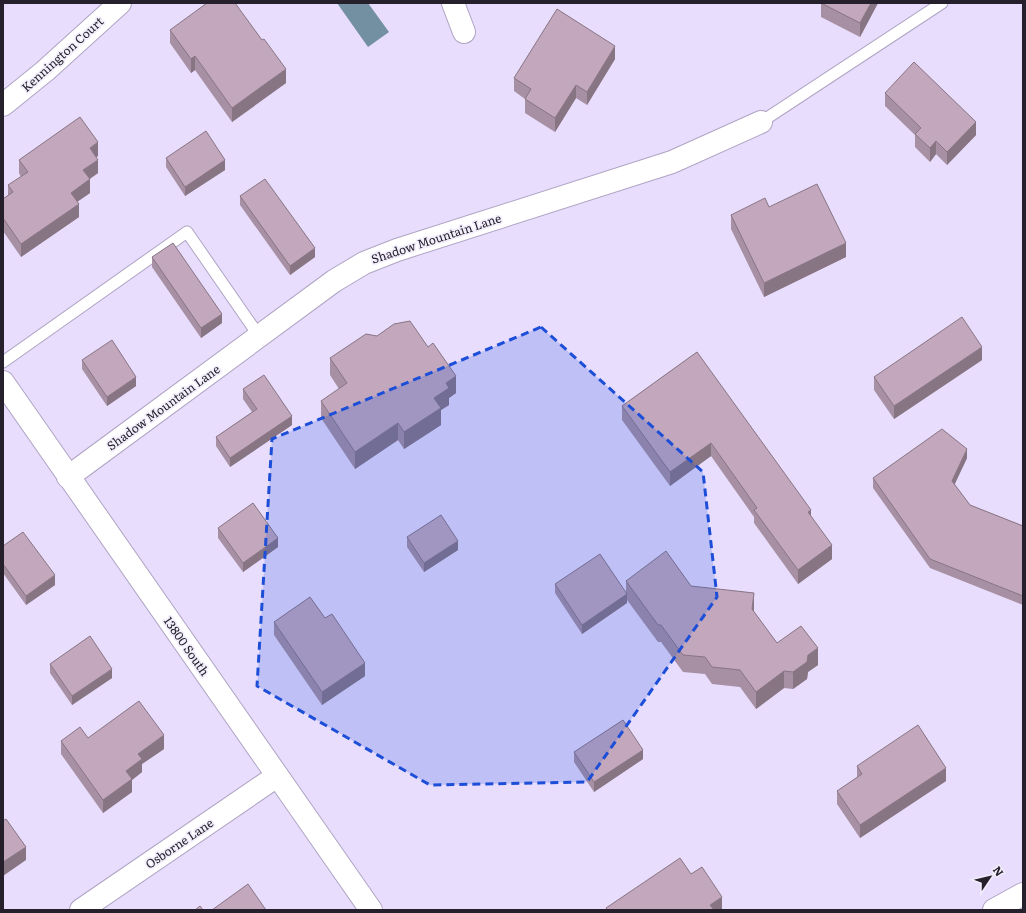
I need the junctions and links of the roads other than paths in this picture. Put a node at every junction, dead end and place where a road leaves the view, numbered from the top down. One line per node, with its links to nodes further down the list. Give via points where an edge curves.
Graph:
1 (120, 3): 5 (street, Kennington Court)
2 (453, 3): 4 (street)
3 (942, 3): 6 (lane)
4 (464, 32)
5 (3, 105)
6 (761, 122): 7 (street, Shadow Mountain Lane, via 672,162 397,250 364,263 334,281)
7 (259, 336): 8 (lane, via 187,232); 10 (street, Shadow Mountain Lane)
8 (3, 362)
9 (3, 382): 10 (street, 13800 South)
10 (68, 477): 11 (street, 13800 South)
11 (277, 776): 13 (street, Osborne Lane); 14 (street, 13800 South)
12 (1023, 894): 15 (street)
13 (81, 910)
14 (371, 910)
15 (994, 910)

